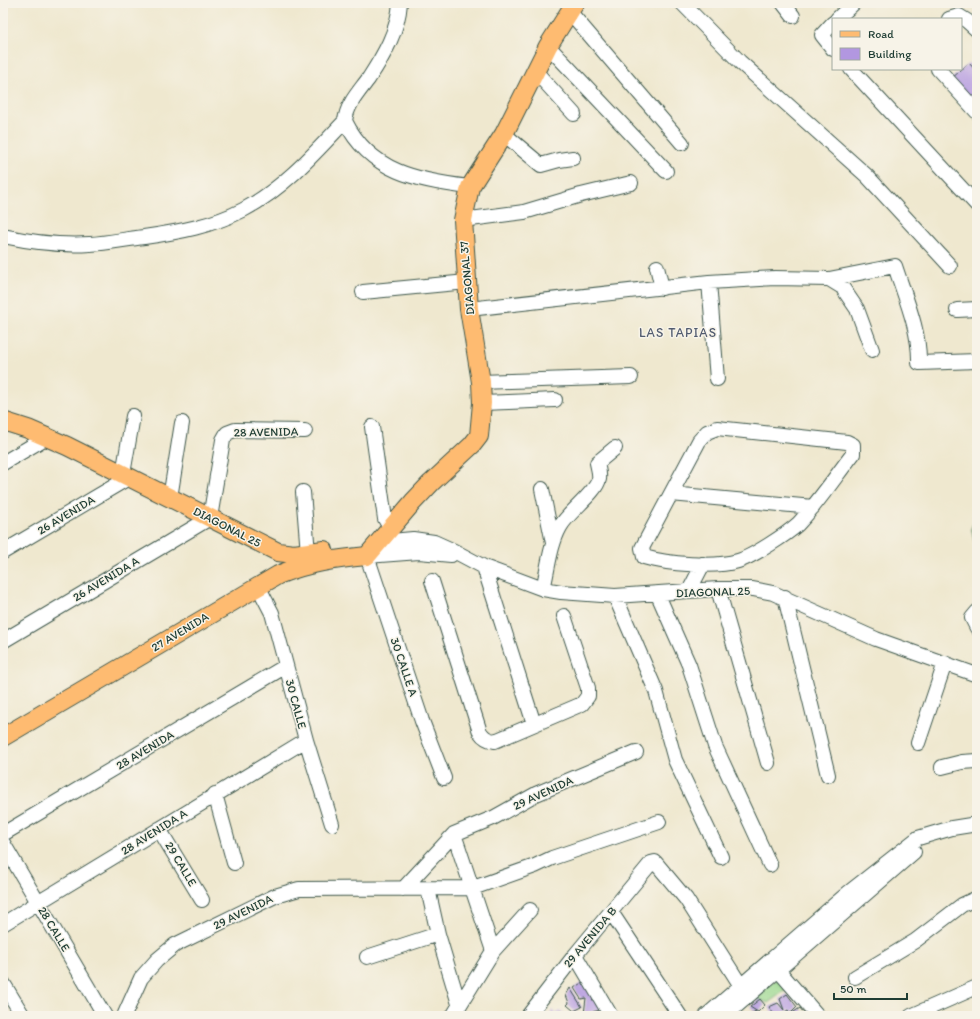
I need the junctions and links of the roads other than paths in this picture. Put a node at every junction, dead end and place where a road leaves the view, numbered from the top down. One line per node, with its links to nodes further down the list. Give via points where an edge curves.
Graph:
1 (400, 3): 18 (street, via 399,18 390,44 346,112)
2 (682, 3): 28 (street, via 740,62 867,176)
3 (783, 3): 6 (street)
4 (854, 3): 7 (street)
5 (572, 7): 11 (main road, DIAGONAL 37); 20 (street)
6 (793, 16)
7 (838, 18)
8 (952, 18): 10 (street, via 959,16)
9 (832, 24): 12 (street, via 822,34)
10 (977, 30)
11 (548, 46): 15 (main road, DIAGONAL 37); 22 (street)
12 (832, 48)
13 (853, 70): 25 (street)
14 (939, 70): 16 (street)
15 (535, 71): 17 (street); 19 (main road, DIAGONAL 37)
16 (977, 112)
17 (574, 114)
18 (345, 121): 24 (street, via 363,147 380,162 397,172 418,179); 27 (street, via 309,159 272,190 244,209 213,223 178,232 91,244 49,243)
19 (504, 134): 21 (street, via 541,165); 24 (main road, DIAGONAL 37)
20 (682, 143)
21 (574, 158)
22 (666, 171)
23 (631, 183): 26 (street, via 524,212)
24 (470, 187): 26 (main road, DIAGONAL 37)
25 (977, 206)
26 (463, 220): 31 (main road, DIAGONAL 37)
27 (3, 236)
28 (950, 266)
29 (657, 267): 33 (street)
30 (829, 279): 32 (street, via 775,278); 38 (street, via 842,287 857,309); 39 (street, via 895,266 920,353 920,364)
31 (467, 282): 34 (street); 35 (main road, DIAGONAL 37)
32 (709, 282): 33 (street); 41 (street)
33 (662, 288): 35 (street)
34 (363, 292)
35 (469, 309): 42 (main road, DIAGONAL 37)
36 (977, 309): 37 (street)
37 (957, 310)
38 (872, 350)
39 (977, 361)
40 (631, 377): 42 (street)
41 (717, 379)
42 (481, 382): 44 (main road, DIAGONAL 37)
43 (556, 400): 44 (street)
44 (482, 403): 60 (main road, DIAGONAL 37, via 480,432 475,442 431,483)
45 (133, 416): 53 (street)
46 (3, 420): 50 (main road, DIAGONAL 25)
47 (182, 423): 57 (street)
48 (372, 427): 60 (street)
49 (305, 431): 59 (street, 28 AVENIDA, via 235,430 227,433 223,440)
50 (47, 437): 52 (street); 53 (main road, DIAGONAL 25)
51 (614, 448): 61 (street, via 597,463 599,479 589,494 569,514)
52 (3, 463)
53 (127, 476): 57 (main road, DIAGONAL 25); 62 (street, 26 AVENIDA)
54 (542, 489): 61 (street)
55 (304, 492): 63 (street)
56 (671, 494): 58 (street); 58 (street, via 700,441 707,432 717,428 847,442 853,445 853,454); 67 (street, via 642,548 644,557)
57 (170, 498): 59 (main road, DIAGONAL 25)
58 (812, 507): 67 (street, via 797,524 773,542 738,561)
59 (210, 518): 66 (main road, DIAGONAL 25, via 268,547); 80 (street, 26 AVENIDA A)
60 (386, 536): 63 (main road, DIAGONAL 25); 64 (main road, DIAGONAL 37); 65 (street, DIAGONAL 25, via 423,540 444,546)
61 (553, 543): 71 (street)
62 (3, 552)
63 (308, 553): 66 (main road, DIAGONAL 25)
64 (367, 556): 65 (street, DIAGONAL 25, via 419,552); 66 (main road, 27 AVENIDA); 93 (street, 30 CALLE A, via 422,721)
65 (464, 557): 68 (street, DIAGONAL 25)
66 (287, 562): 70 (main road, 27 AVENIDA)
67 (703, 564): 73 (street)
68 (484, 567): 71 (street, DIAGONAL 25); 84 (street)
69 (432, 580): 84 (street, via 482,735 495,740)
70 (258, 586): 82 (street, 30 CALLE, via 272,613); 85 (main road, 27 AVENIDA)
71 (543, 589): 75 (street, DIAGONAL 25)
72 (718, 589): 73 (street, DIAGONAL 25); 76 (street, DIAGONAL 25, via 753,590); 90 (street)
73 (689, 591): 74 (street, DIAGONAL 25)
74 (658, 595): 75 (street, DIAGONAL 25); 105 (street, via 689,665 714,746)
75 (615, 596): 103 (street, via 656,691 675,760)
76 (785, 598): 81 (street, DIAGONAL 25, via 876,639); 92 (street)
77 (977, 612): 79 (street, via 972,618)
78 (564, 616): 84 (street, via 588,688 588,696 582,704)
79 (977, 628)
80 (3, 641)
81 (945, 663): 83 (street, DIAGONAL 25); 87 (street)
82 (286, 666): 86 (street, 30 CALLE); 99 (street, 28 AVENIDA)
83 (977, 674)
84 (534, 724)
85 (3, 737)
86 (306, 740): 94 (street, 28 AVENIDA A); 97 (street, 30 CALLE)
87 (918, 744)
88 (636, 752): 100 (street, 29 AVENIDA, via 536,794 492,818)
89 (977, 761): 91 (street)
90 (768, 763)
91 (942, 767)
92 (828, 776)
93 (444, 778)
94 (215, 794): 98 (street, 28 AVENIDA A); 104 (street)
95 (659, 822): 106 (street, 29 AVENIDA)
96 (977, 823): 101 (street)
97 (332, 824)
98 (159, 829): 110 (street, 29 CALLE); 111 (street, 28 AVENIDA A)
99 (3, 834)
100 (454, 834): 106 (street); 107 (street, 29 AVENIDA)
101 (929, 835): 119 (street, via 922,845); 122 (street, via 918,838 882,865)
102 (3, 843): 111 (street, 28 CALLE)
103 (722, 857)
104 (234, 863)
105 (770, 865)
106 (473, 888): 108 (street, 29 AVENIDA); 116 (street)
107 (403, 889): 108 (street, 29 AVENIDA); 129 (street, 29 AVENIDA, via 299,889 275,896 174,945 141,978)
108 (428, 889): 115 (street)
109 (977, 898): 120 (street, via 962,905 915,941)
110 (202, 900)
111 (38, 903): 114 (street, 28 AVENIDA A); 128 (street, 28 CALLE)
112 (530, 910): 116 (street)
113 (611, 912): 117 (street, 29 AVENIDA B); 122 (street, 29 AVENIDA B, via 650,863 655,862 686,899); 131 (street)
114 (3, 924)
115 (438, 934): 118 (street); 124 (street)
116 (493, 951): 124 (street)
117 (575, 955): 126 (street, 29 AVENIDA B); 130 (street)
118 (367, 957)
119 (778, 970): 125 (street); 133 (street)
120 (855, 977)
121 (3, 983): 127 (street)
122 (741, 986): 132 (street)
123 (977, 988): 134 (street)
124 (456, 1010)
125 (732, 1014)
126 (530, 1015)
127 (24, 1016)
128 (105, 1016)
129 (124, 1016)
130 (611, 1016)
131 (680, 1016)
132 (706, 1016)
133 (818, 1016)
134 (911, 1016)

